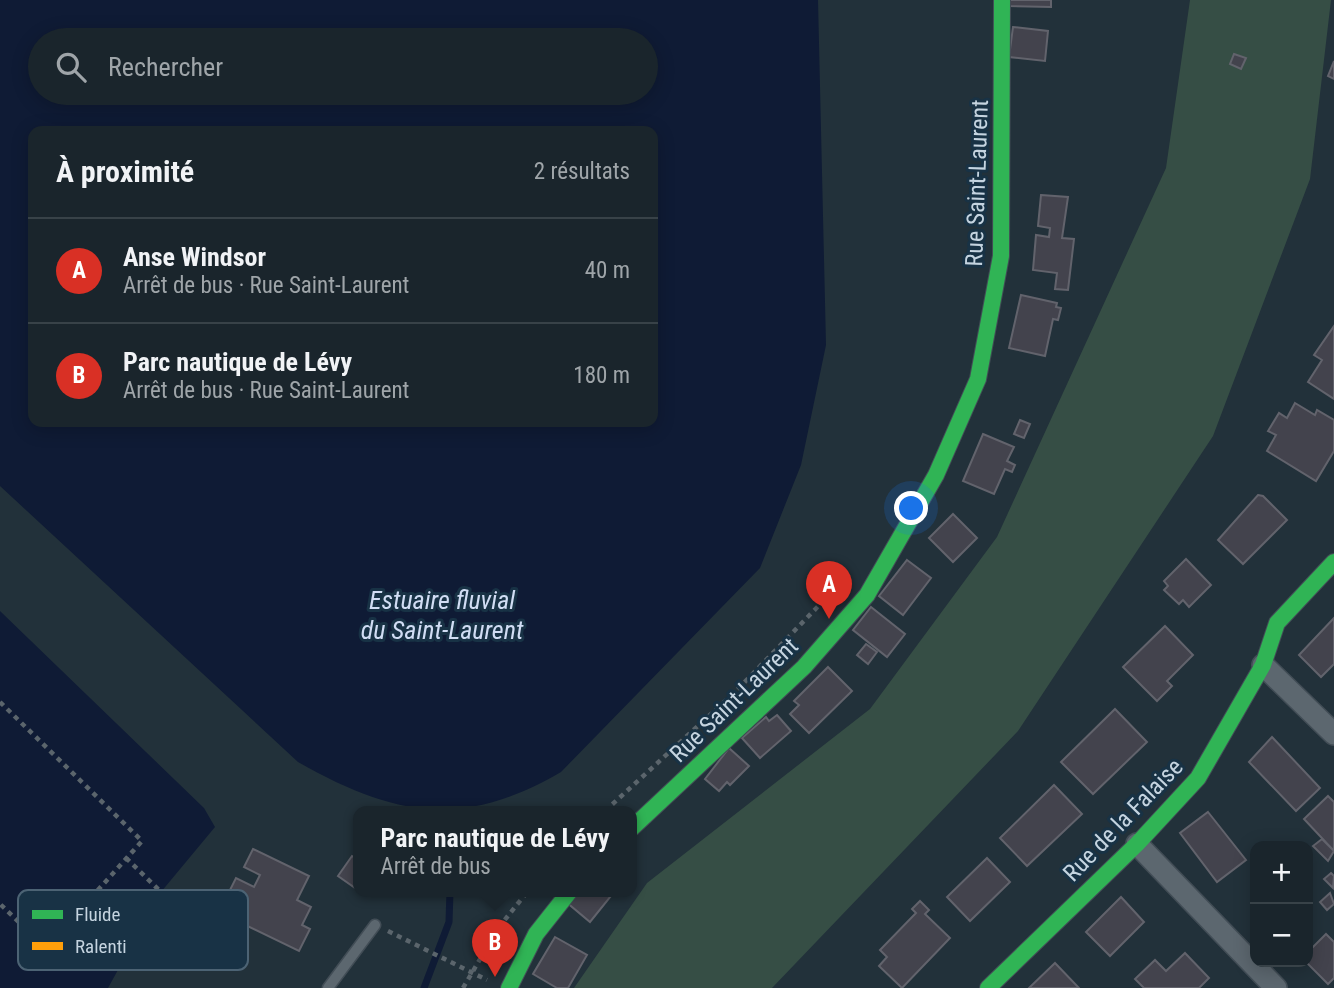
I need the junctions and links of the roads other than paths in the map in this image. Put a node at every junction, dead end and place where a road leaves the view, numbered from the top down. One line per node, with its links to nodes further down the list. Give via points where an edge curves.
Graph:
1 (1002, 0): 5 (street, Rue Saint-Laurent, via 1001,256 978,379 936,475 867,595 804,667)
2 (1334, 562): 3 (street, Rue de la Falaise, via 1277,623)
3 (1264, 665): 4 (street); 6 (street, Rue de la Falaise, via 1198,778)
4 (1334, 734)
5 (637, 823)
6 (1137, 844): 9 (street); 12 (street, Rue de la Falaise)
7 (565, 897): 11 (street, via 536,934)
8 (375, 925): 10 (lane)
9 (1270, 986)
10 (328, 988)
11 (509, 988)
12 (988, 988)

